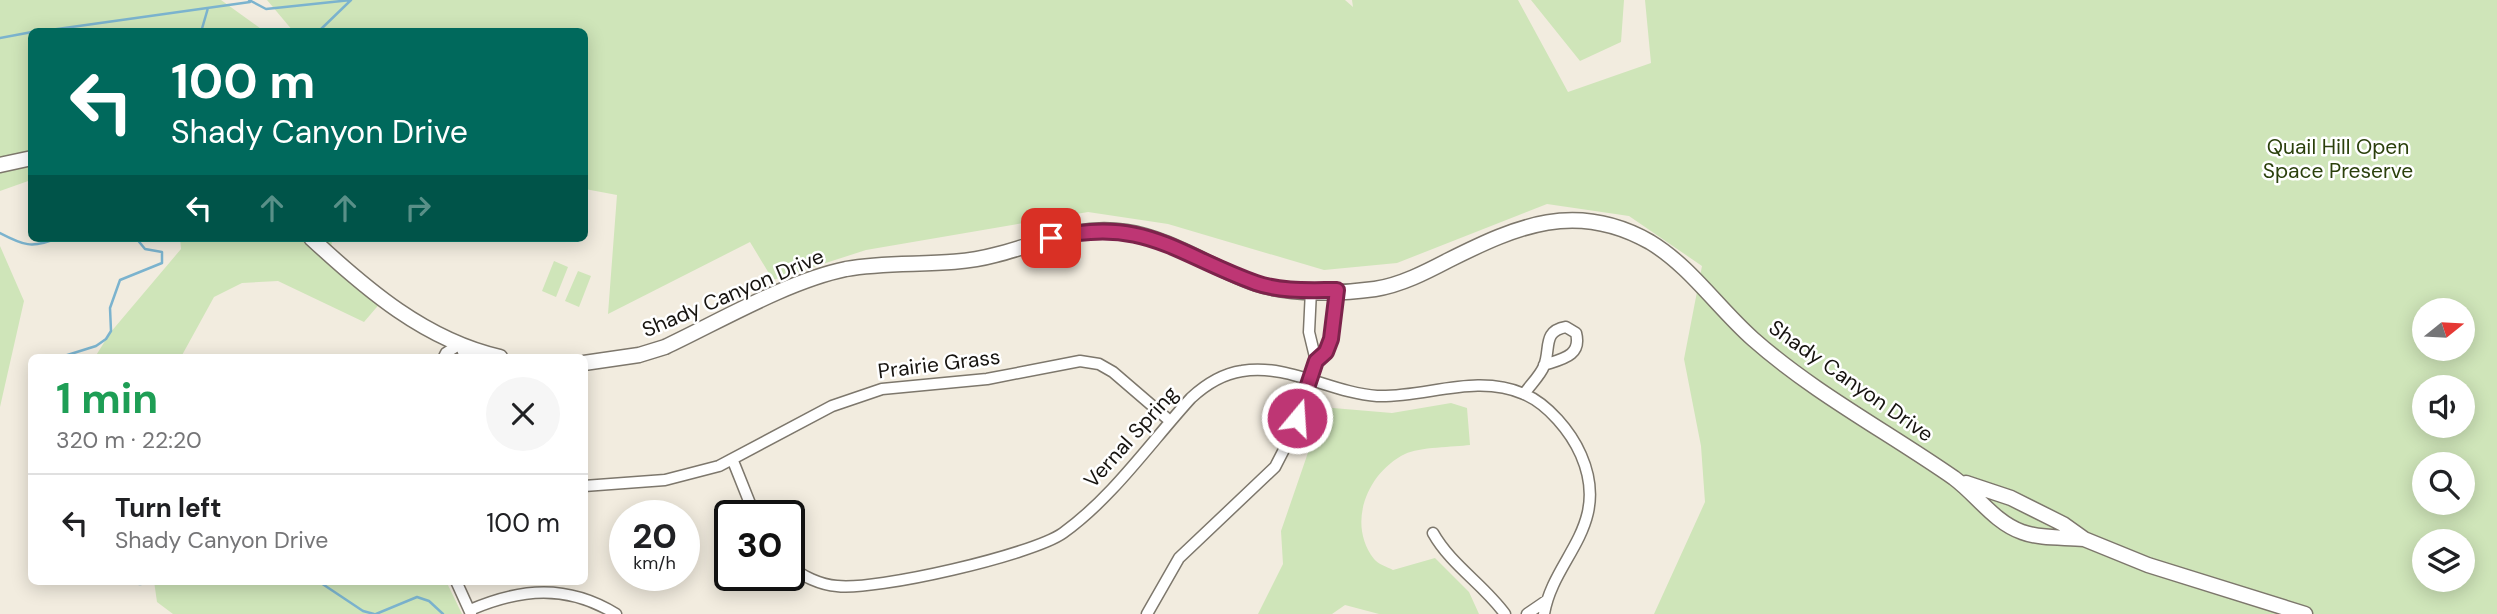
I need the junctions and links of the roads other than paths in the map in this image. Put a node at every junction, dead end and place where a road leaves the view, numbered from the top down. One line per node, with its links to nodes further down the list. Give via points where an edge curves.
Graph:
1 (28, 159): 2 (street)
2 (0, 166)
3 (316, 242): 8 (street, via 379,298)
4 (1311, 290): 5 (street, Shady Canyon Drive); 6 (street); 11 (street, Shady Canyon Drive, via 1258,284 1142,235 1076,232 994,256 881,264 816,276 665,347)
5 (1337, 290): 7 (street); 17 (street, Shady Canyon Drive, via 1376,289 1401,282 1526,225 1561,220 1623,229 1670,256 1784,365)
6 (1310, 335): 7 (street); 10 (street)
7 (1331, 336): 10 (street, via 1326,352)
8 (462, 351): 9 (street)
9 (481, 354)
10 (1316, 361): 13 (street)
11 (588, 362)
12 (1545, 365): 14 (street)
13 (1310, 382): 14 (street, Vernal Spring, via 1344,393 1380,396 1470,385); 15 (street, Vernal Spring, via 1280,373 1242,371 1205,386); 27 (street, via 1292,436 1275,467 1179,558)
14 (1524, 394): 24 (street, Vernal Spring, via 1560,423 1588,474 1582,533)
15 (1170, 421): 16 (street, Prairie Grass, via 1113,372 1080,361 856,396); 22 (street, Vernal Spring, via 1088,512 1060,535 1025,551 870,586 836,586)
16 (733, 461): 18 (street, Prairie Grass, via 665,480); 19 (street)
17 (1958, 481): 21 (street, via 2011,498); 21 (street, via 2000,520 2022,532)
18 (588, 486)
19 (749, 500)
20 (1433, 533): 28 (street, via 1443,550 1480,583)
21 (2084, 539): 31 (street, via 2148,565)
22 (805, 575)
23 (458, 585): 25 (street)
24 (1546, 601): 29 (street, Vernal Spring); 30 (street, Vernal Spring)
25 (471, 612): 26 (street, via 518,593 550,591 580,596)
26 (616, 614)
27 (1147, 614)
28 (1505, 614)
29 (1527, 614)
30 (1544, 614)
31 (2305, 614)

